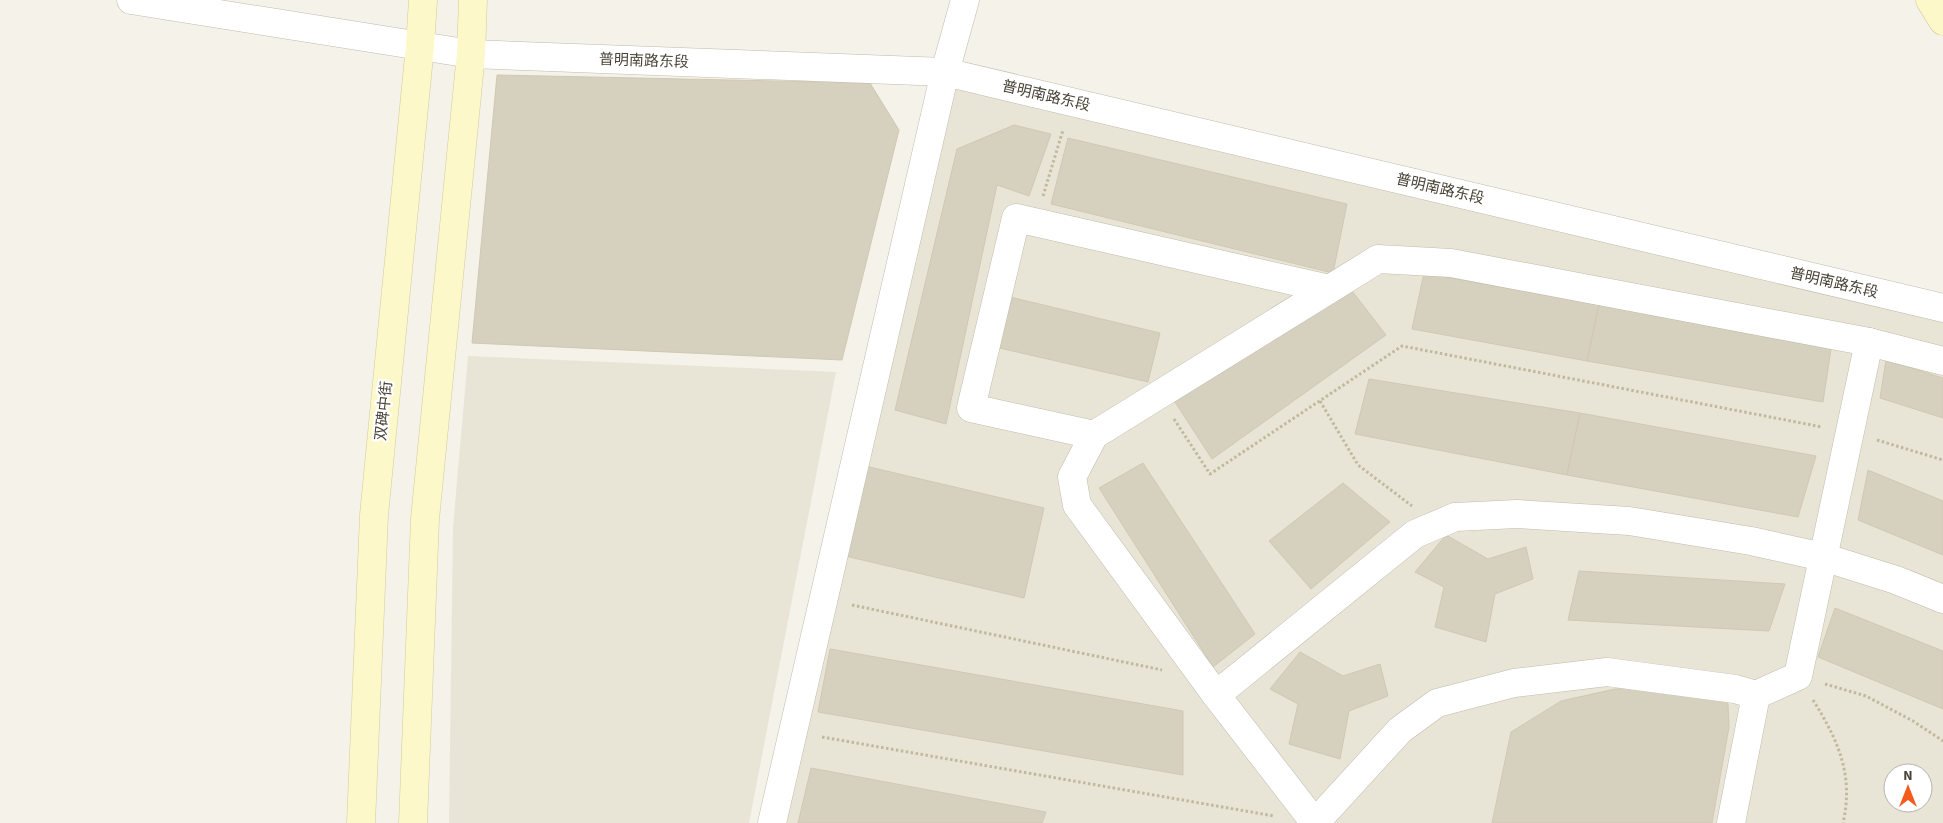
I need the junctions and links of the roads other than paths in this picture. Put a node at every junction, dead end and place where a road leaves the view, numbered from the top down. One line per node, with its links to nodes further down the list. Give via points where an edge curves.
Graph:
1 (132, 0): 7 (street, 普明南路东段)
2 (423, 0): 7 (main road, 双碑中街)
3 (474, 0): 8 (main road)
4 (965, 0): 9 (street)
5 (1930, 0): 6 (main road)
6 (1943, 21)
7 (420, 46): 8 (street, 普明南路东段); 19 (main road, 双碑中街, via 374,515)
8 (471, 54): 9 (street, 普明南路东段); 20 (main road, via 425,519)
9 (945, 72): 11 (street, 普明南路东段); 21 (street)
10 (1329, 289): 12 (street, via 1378,259 1451,263); 14 (street); 14 (street, via 1016,218 970,408)
11 (1943, 308)
12 (1869, 342): 13 (street); 15 (street)
13 (1943, 361)
14 (1094, 434): 17 (street, via 1072,476 1077,505)
15 (1823, 557): 16 (street); 17 (street, via 1629,521 1517,514 1455,517 1415,534); 18 (street, via 1798,676)
16 (1943, 599)
17 (1210, 687): 22 (street)
18 (1756, 695): 22 (street, via 1735,688 1607,672 1514,683 1437,703 1400,730); 23 (street)
19 (361, 823)
20 (413, 823)
21 (772, 823)
22 (1315, 823)
23 (1731, 823)

